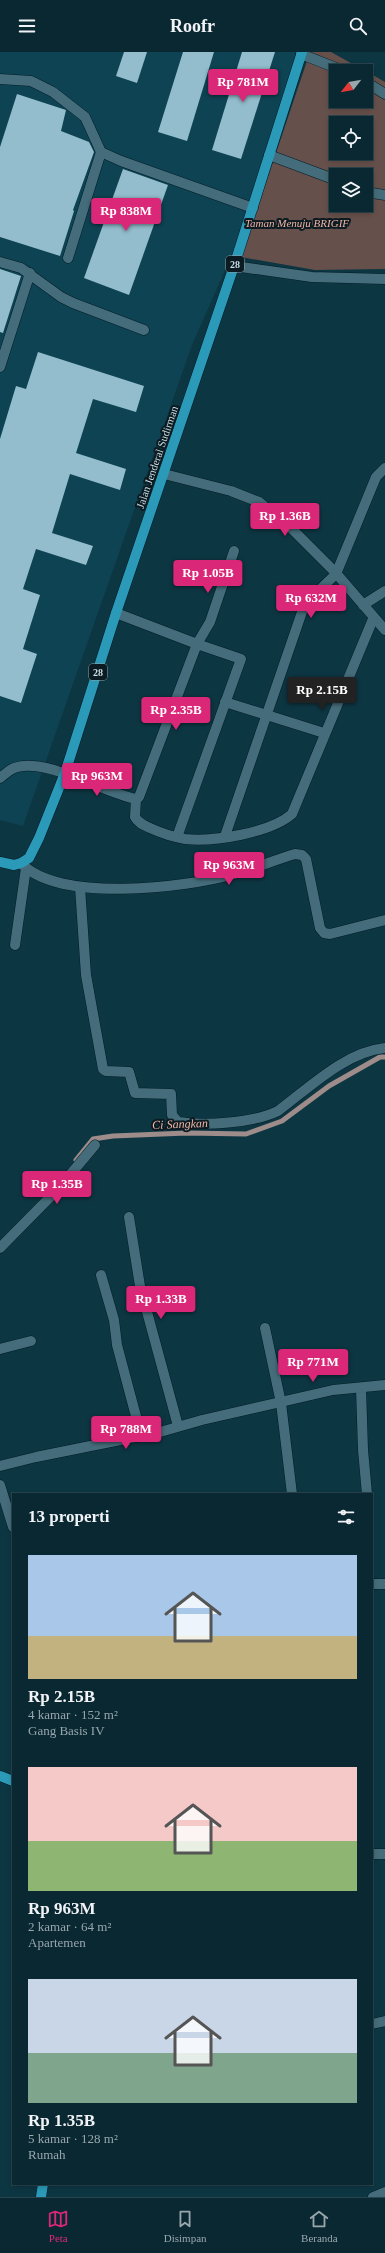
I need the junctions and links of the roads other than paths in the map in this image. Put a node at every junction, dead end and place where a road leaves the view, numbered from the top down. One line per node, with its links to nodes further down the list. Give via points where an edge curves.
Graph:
1 (301, 53): 2 (street); 7 (main road, Jalan Jenderal Sudirman / 28)
2 (329, 65)
3 (0, 79): 6 (street, via 31,81 64,100 85,117)
4 (373, 86): 5 (street)
5 (385, 94)
6 (101, 152): 11 (street); 12 (street)
7 (269, 155): 8 (street); 11 (main road, Jalan Jenderal Sudirman / 28)
8 (329, 177)
9 (373, 193): 10 (street)
10 (385, 195)
11 (253, 208): 14 (main road, Jalan Jenderal Sudirman / 28)
12 (68, 258)
13 (0, 262): 15 (street)
14 (234, 266): 16 (street, via 312,277); 20 (main road, Jalan Jenderal Sudirman / 28)
15 (30, 273): 17 (street, via 73,303); 18 (street)
16 (385, 279)
17 (144, 330)
18 (0, 367)
19 (385, 468): 22 (street, via 376,477)
20 (164, 474): 22 (street, via 232,491 259,502 291,528); 25 (main road, Jalan Jenderal Sudirman / 28)
21 (234, 551): 28 (street, via 210,622)
22 (336, 574): 24 (street); 30 (street, via 305,605)
23 (385, 591): 24 (street)
24 (363, 605): 26 (street)
25 (116, 613): 28 (street); 32 (main road, Jalan Jenderal Sudirman / 28)
26 (373, 619): 27 (street); 31 (street)
27 (385, 630)
28 (197, 644): 29 (street, via 241,659); 34 (street, via 139,797)
29 (226, 702): 30 (street); 36 (street)
30 (267, 714): 31 (street); 35 (street)
31 (324, 733): 35 (street, via 292,814 267,828)
32 (65, 773): 33 (street, via 25,766 13,768); 34 (street); 38 (main road, Jalan Jenderal Sudirman / 28, via 34,850)
33 (0, 778)
34 (136, 799): 36 (street, via 137,821 153,830)
35 (225, 836): 36 (street, via 198,839)
36 (177, 837)
37 (0, 862): 38 (main road)
38 (24, 866): 39 (street, via 43,878); 41 (street)
39 (80, 887): 40 (street, via 111,890 193,882 233,874 295,854 306,859 320,928 324,933 330,934); 42 (street, via 86,975 103,1069 129,1072 135,1093 171,1094 172,1115 178,1122 232,1122 268,1116 332,1070 367,1053)
40 (385, 920)
41 (15, 945)
42 (385, 1048)
43 (95, 1145): 45 (street, via 59,1188)
44 (128, 1217): 53 (street, via 140,1286)
45 (0, 1248)
46 (101, 1276): 54 (street)
47 (265, 1328): 52 (street)
48 (31, 1341): 49 (street)
49 (0, 1349)
50 (385, 1385): 51 (street)
51 (361, 1388): 52 (street, via 333,1390); 58 (street)
52 (281, 1403): 53 (street); 57 (street)
53 (178, 1426): 54 (street)
54 (141, 1435): 55 (street)
55 (0, 1466)
56 (0, 1485): 59 (street)
57 (292, 1493)
58 (367, 1493)
59 (12, 1524)
60 (373, 1581): 61 (street)
61 (385, 1584)
62 (0, 1776): 63 (main road)
63 (12, 1781)
64 (373, 1854): 65 (street)
65 (385, 1854)
66 (385, 2021): 67 (street)
67 (373, 2024)
68 (43, 2185): 70 (main road)
69 (385, 2192): 71 (street)
70 (41, 2197)
71 (373, 2197)

